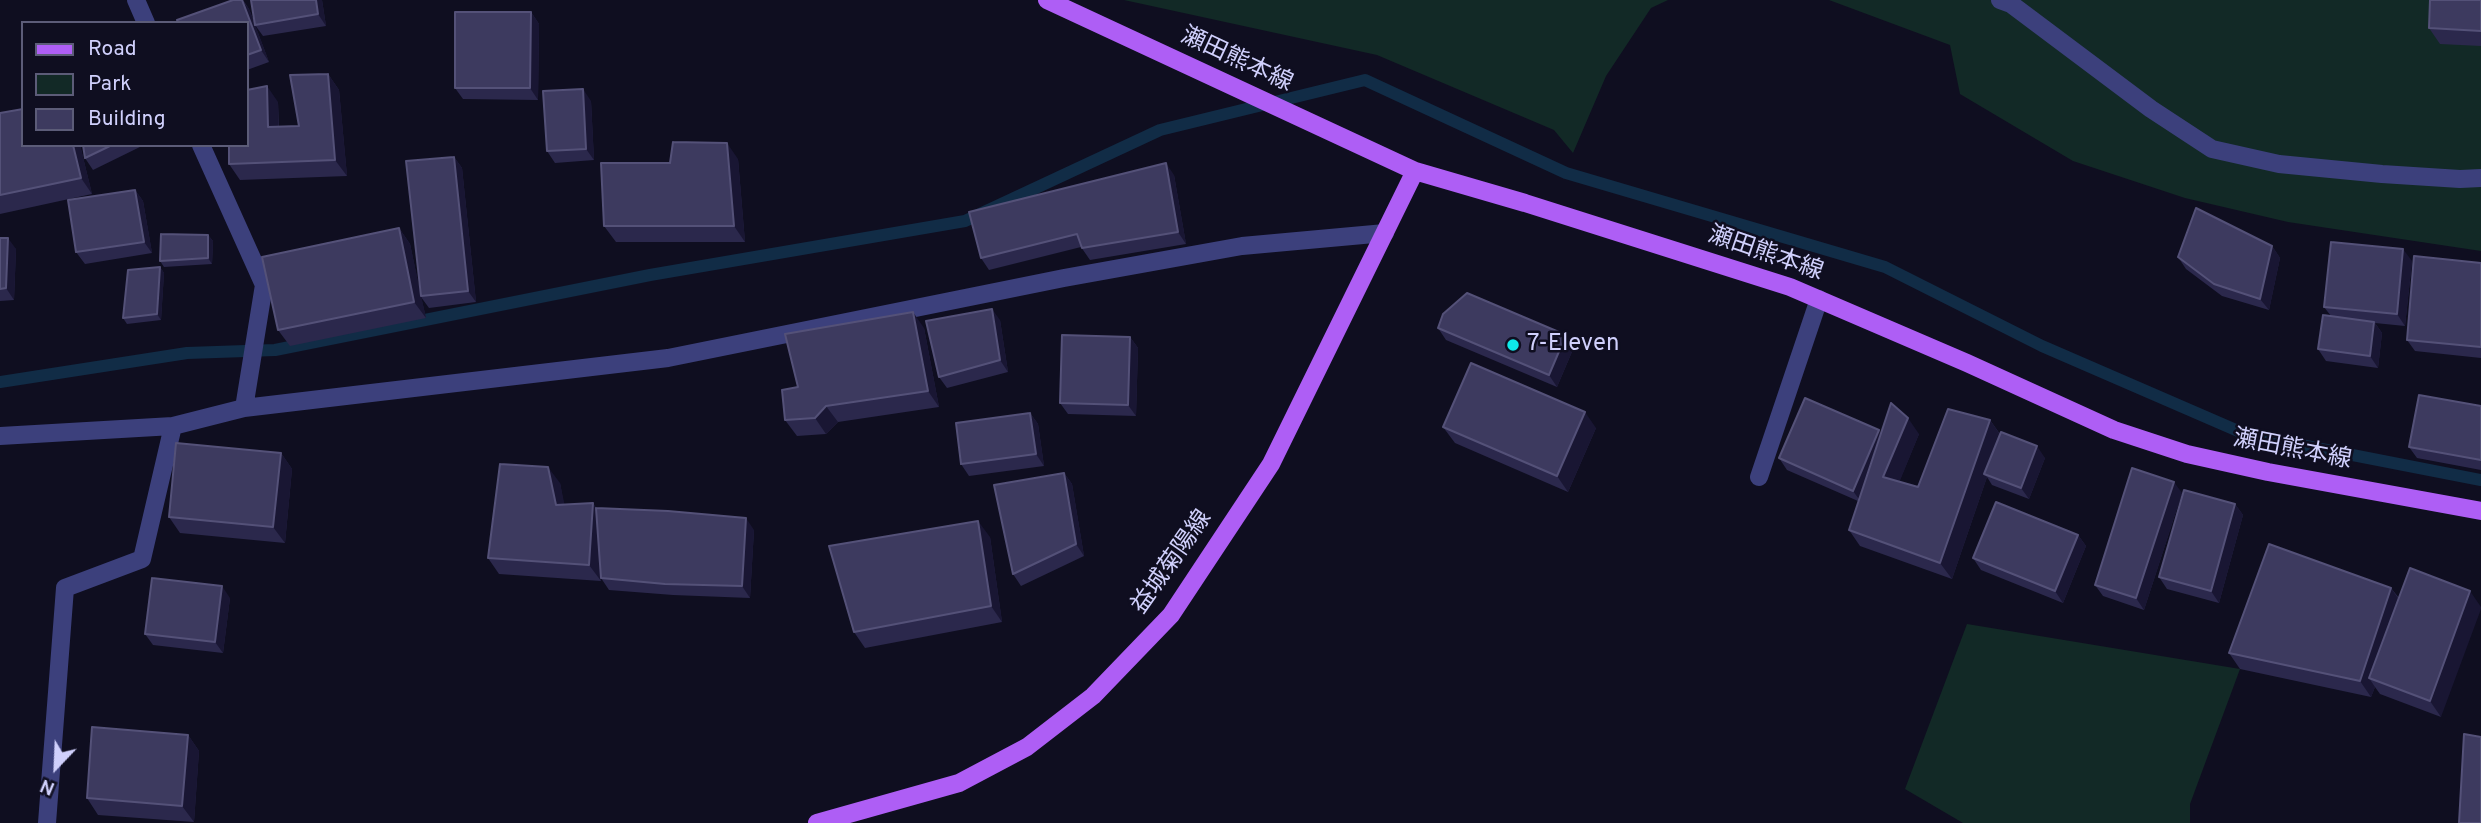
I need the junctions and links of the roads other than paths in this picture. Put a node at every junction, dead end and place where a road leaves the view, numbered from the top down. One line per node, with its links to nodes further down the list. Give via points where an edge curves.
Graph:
1 (136, 0): 4 (street)
2 (1047, 0): 6 (main road, 瀬田熊本線)
3 (2000, 0): 7 (street, via 2212,149 2279,164)
4 (145, 21)
5 (202, 147): 10 (street, via 264,285)
6 (1415, 171): 8 (main road, 益城菊陽線); 9 (main road, 瀬田熊本線)
7 (2481, 178)
8 (1385, 233): 10 (street, via 1242,246 668,358); 16 (main road, 益城菊陽線, via 1271,464 1171,615 1093,696 1027,747 959,783)
9 (1819, 299): 13 (street); 14 (main road, 瀬田熊本線, via 2114,430 2187,454)
10 (244, 408): 11 (street)
11 (173, 426): 12 (street); 15 (street, via 142,559 65,588)
12 (0, 436)
13 (1759, 477)
14 (2481, 511)
15 (47, 823)
16 (817, 823)

